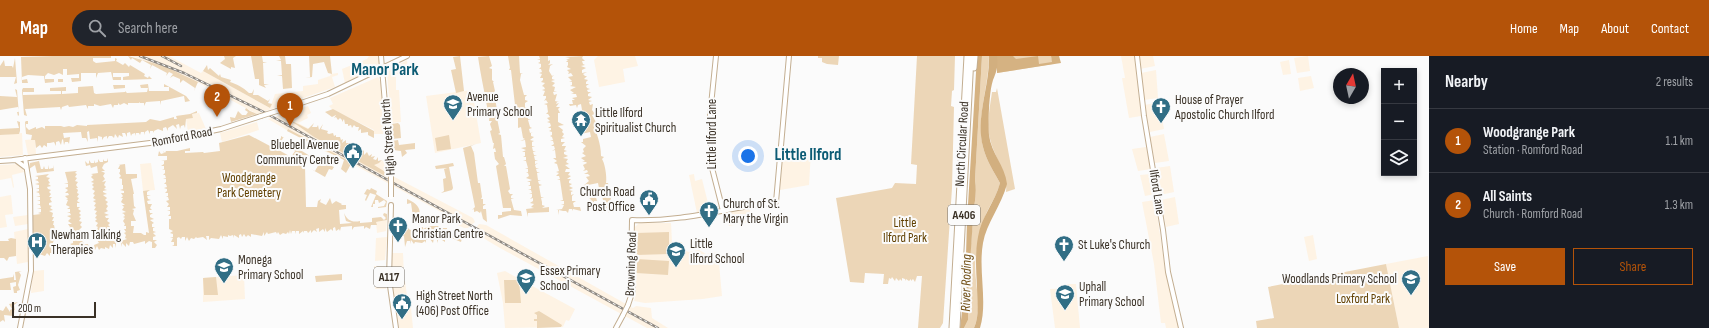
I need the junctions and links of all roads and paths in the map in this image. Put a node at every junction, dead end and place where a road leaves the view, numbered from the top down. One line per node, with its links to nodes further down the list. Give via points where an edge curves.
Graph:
1 (381, 56): 10 (main road, A117)
2 (407, 56): 10 (main road, Romford Road)
3 (716, 56): 17 (main road, Little Ilford Lane, via 710,115 712,168)
4 (789, 56): 17 (main road, via 774,202)
5 (964, 56): 11 (highway, A406)
6 (967, 56): 11 (highway, North Circular Road / A406)
7 (971, 56): 12 (highway, North Circular Road / A406)
8 (975, 56): 12 (highway, A406)
9 (1137, 56): 23 (main road, Ilford Lane, via 1168,268)
10 (383, 68): 13 (main road, Romford Road, bridge, via 328,94 223,128 158,142); 19 (main road, High Street North / A117, bridge, via 391,175 389,291)
11 (965, 87): 21 (highway, North Circular Road / A406)
12 (970, 103): 22 (highway, North Circular Road / A406)
13 (26, 159): 14 (main road, Romford Road); 16 (main road)
14 (15, 160): 15 (main road, Romford Road); 16 (main road)
15 (0, 161)
16 (26, 168): 18 (main road, via 30,189 31,271)
17 (723, 211): 20 (main road, Browning Road, bridge, via 672,220 632,220 633,290 629,304)
18 (20, 328)
19 (396, 328)
20 (616, 328)
21 (952, 328)
22 (957, 328)
23 (1181, 328)

